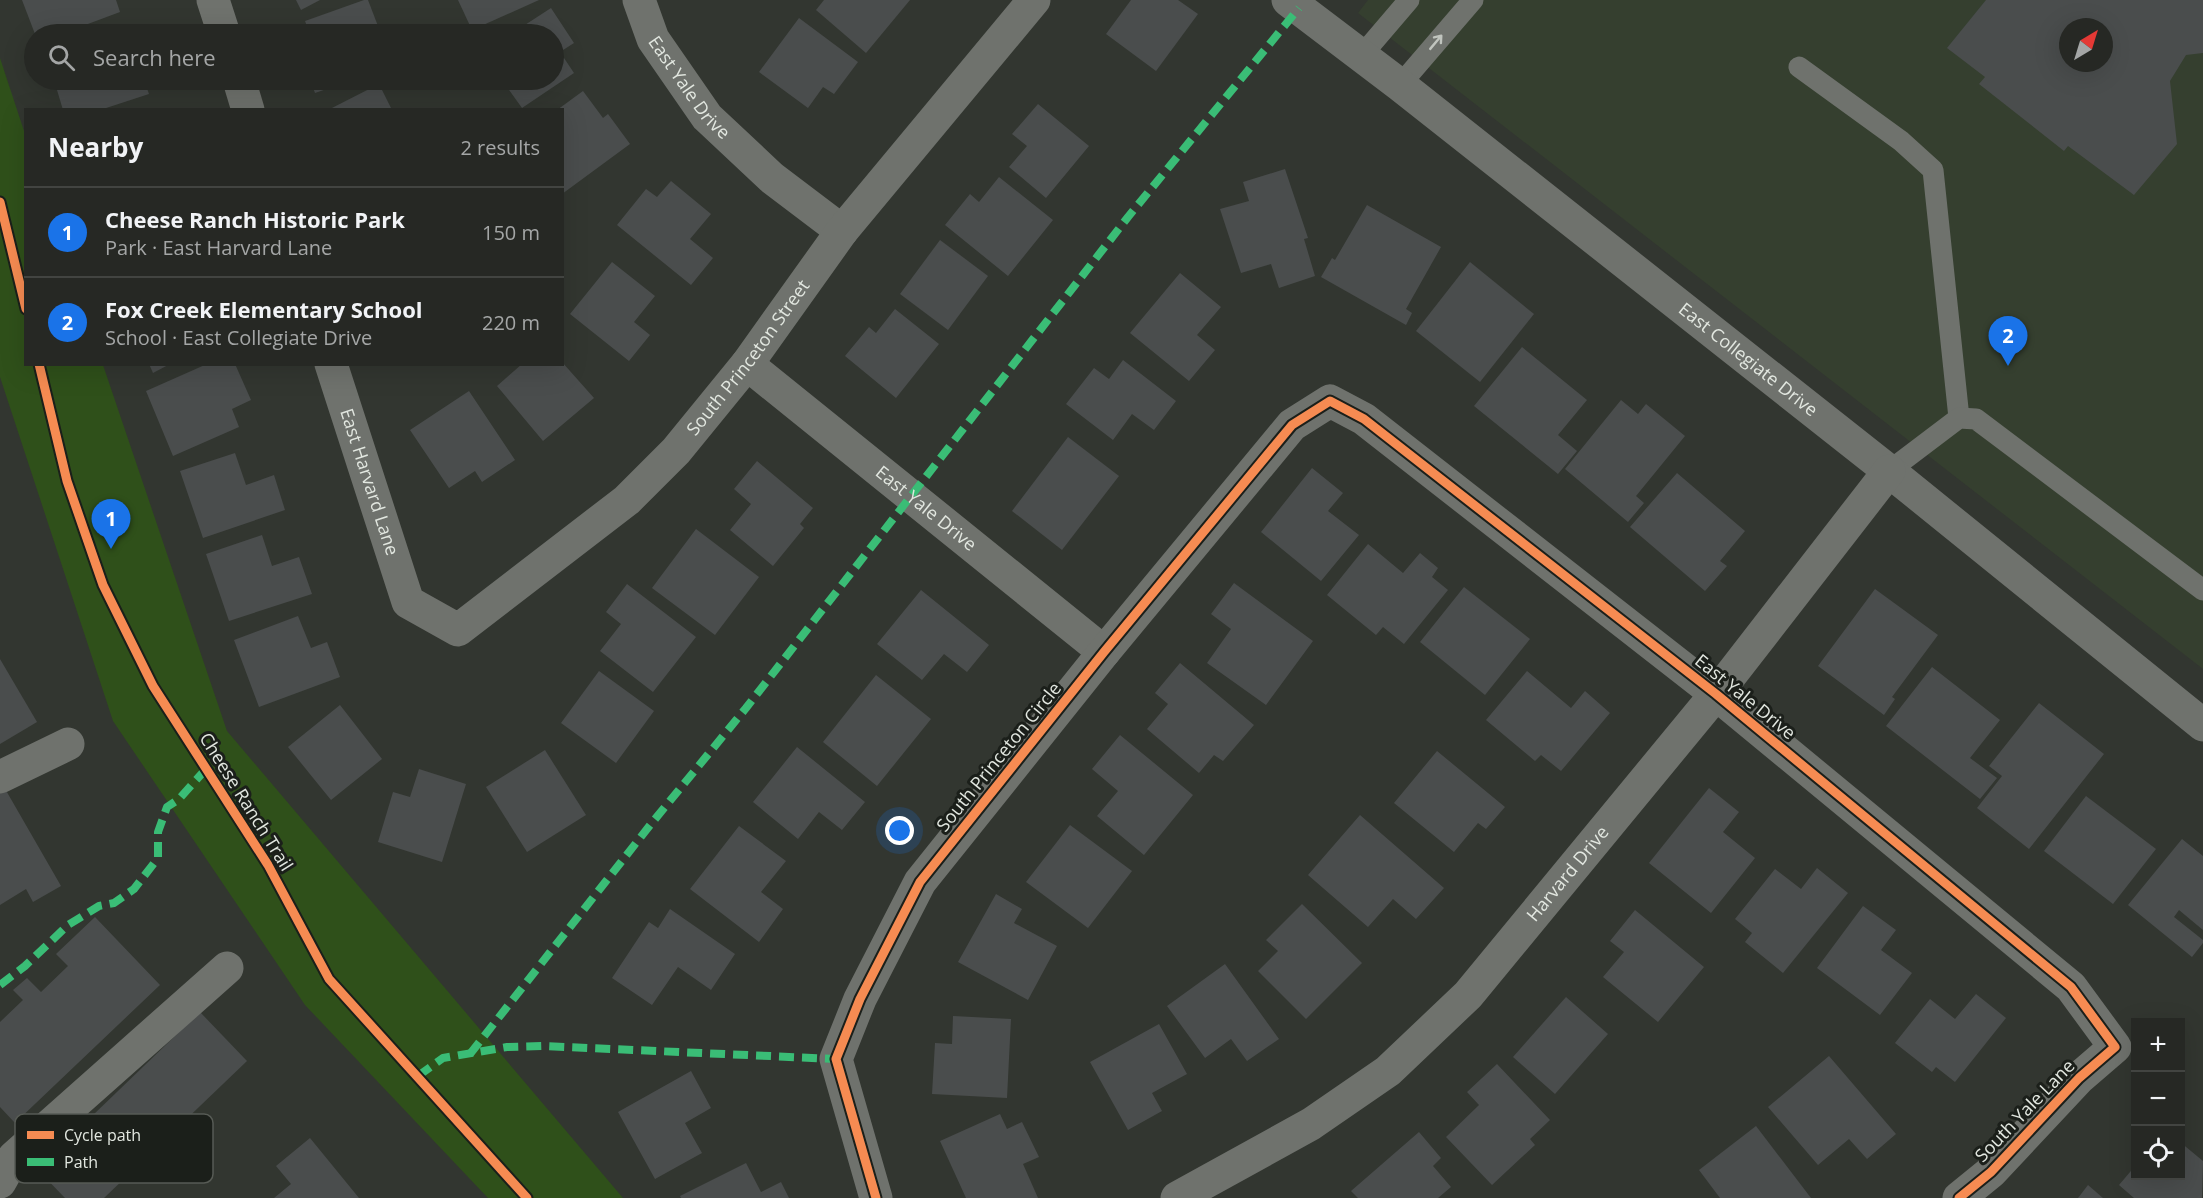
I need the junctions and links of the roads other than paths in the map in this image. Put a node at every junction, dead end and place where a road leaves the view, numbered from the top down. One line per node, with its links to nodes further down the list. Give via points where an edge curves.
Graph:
1 (213, 0): 7 (street)
2 (639, 0): 13 (street, East Yale Drive, via 653,39 707,117 772,178)
3 (1034, 0): 13 (street, South Princeton Street)
4 (1288, 0): 8 (street, East Collegiate Drive)
5 (1409, 0): 8 (lane)
6 (1473, 0): 10 (lane, one-way to 6)
7 (221, 24)
8 (1362, 55): 10 (street, East Collegiate Drive)
9 (1799, 67): 17 (lane, via 1901,141 1933,170)
10 (1400, 85): 18 (street, East Collegiate Drive)
11 (242, 90): 12 (street)
12 (247, 108)
13 (842, 231): 14 (street, South Princeton Street)
14 (747, 364): 20 (street, South Princeton Street, via 675,451 627,500 458,630); 21 (street, East Yale Drive)
15 (332, 366): 20 (street, East Harvard Lane)
16 (1330, 401): 21 (street, South Princeton Circle, via 1292,425); 22 (street, East Yale Drive, via 1364,419)
17 (1959, 418): 18 (lane); 19 (lane, via 1976,419)
18 (1889, 471): 22 (street, Harvard Drive); 23 (street, East Collegiate Drive)
19 (2203, 590)
20 (408, 602)
21 (1104, 652): 31 (street, South Princeton Circle, via 920,882 860,999 836,1059)
22 (1716, 694): 27 (street, East Yale Drive, via 2071,987); 32 (street, Harvard Drive, via 1468,995 1388,1071 1311,1124)
23 (2203, 725)
24 (68, 744): 25 (street)
25 (0, 777)
26 (227, 968): 28 (street)
27 (2115, 1047): 33 (street, South Yale Lane, via 2079,1078 1991,1172)
28 (62, 1114)
29 (15, 1156): 30 (street)
30 (0, 1182)
31 (876, 1198)
32 (1177, 1198)
33 (1959, 1198)

